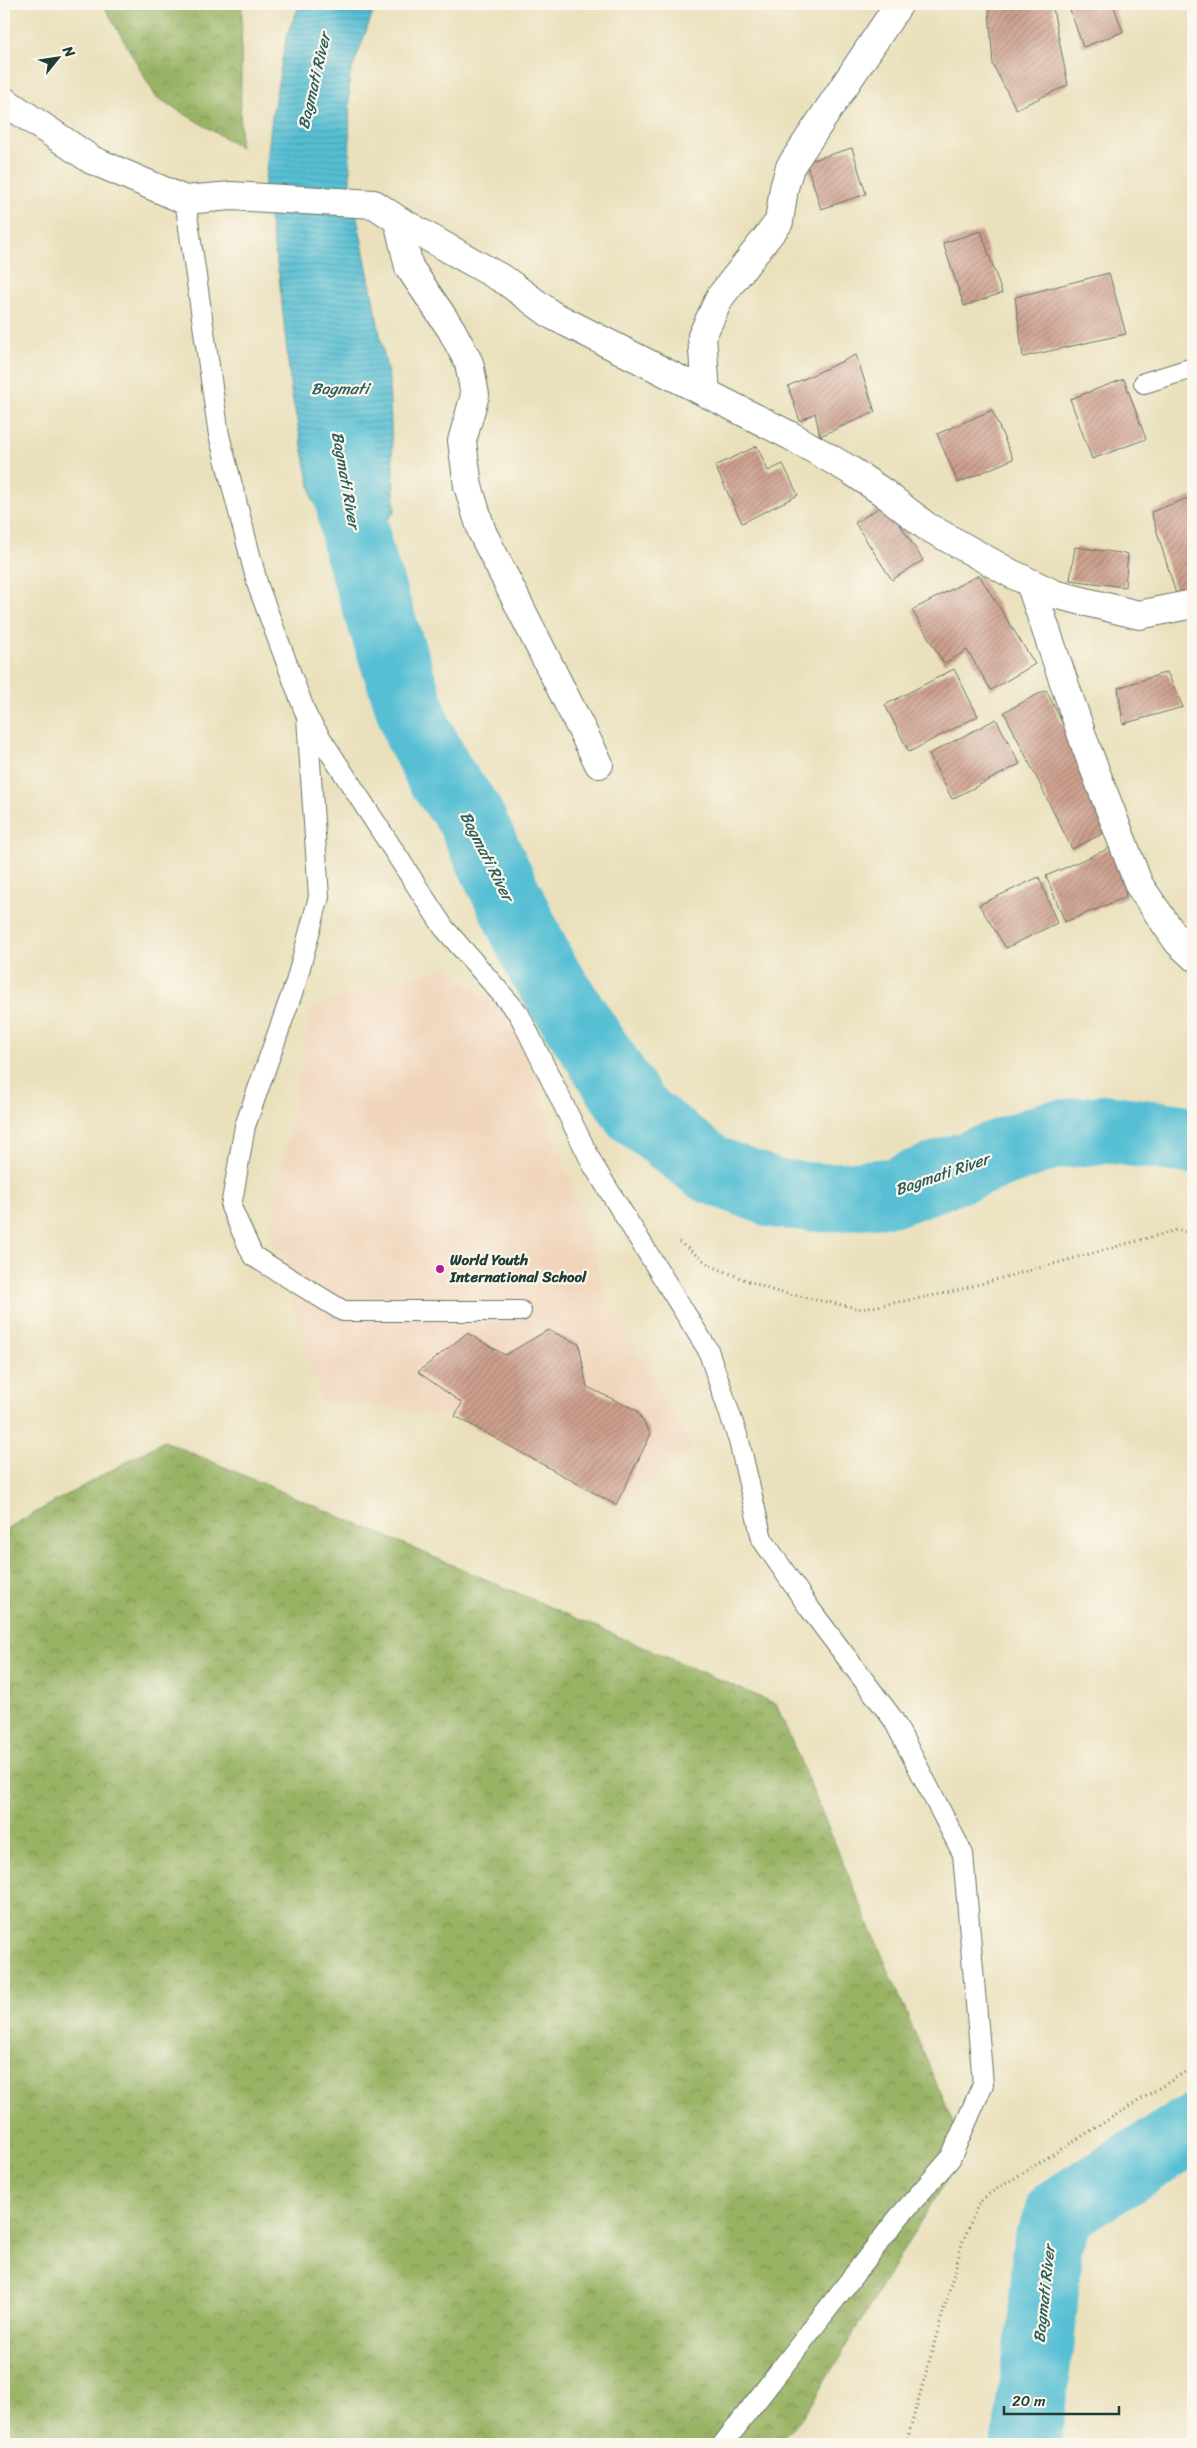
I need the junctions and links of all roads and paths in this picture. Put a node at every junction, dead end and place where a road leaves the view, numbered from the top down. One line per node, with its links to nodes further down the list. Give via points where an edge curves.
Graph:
1 (898, 4): 7 (street, via 790,167 779,222 720,297 702,336)
2 (4, 101): 3 (street, via 92,160)
3 (185, 200): 4 (street, via 231,196 374,204); 10 (lane, via 219,435 258,586)
4 (398, 220): 7 (street, via 506,281 552,315); 11 (street, via 409,267 451,329 469,363 475,395 462,441 468,486 482,532)
5 (1193, 368): 6 (lane)
6 (1144, 383)
7 (706, 394): 8 (street, via 791,436 850,470 926,526)
8 (1030, 583): 9 (street, via 1054,594 1138,615); 12 (street, via 1086,747 1139,885 1178,942)
9 (1193, 604)
10 (307, 717): 15 (lane, via 319,898 296,982 245,1126 231,1207 253,1256 343,1311); 17 (lane, via 444,928 519,1014 593,1165 708,1350 739,1441 762,1539 810,1610 893,1719 963,1854 983,2084 950,2159 898,2218)
11 (599, 764)
12 (1193, 956)
13 (1193, 1234): 14 (path, via 1177,1230 951,1292 862,1309 774,1291 711,1266)
14 (672, 1237)
15 (521, 1311)
16 (1193, 2067): 18 (path, via 1056,2151 979,2203 963,2241)
17 (723, 2444)
18 (906, 2444)

